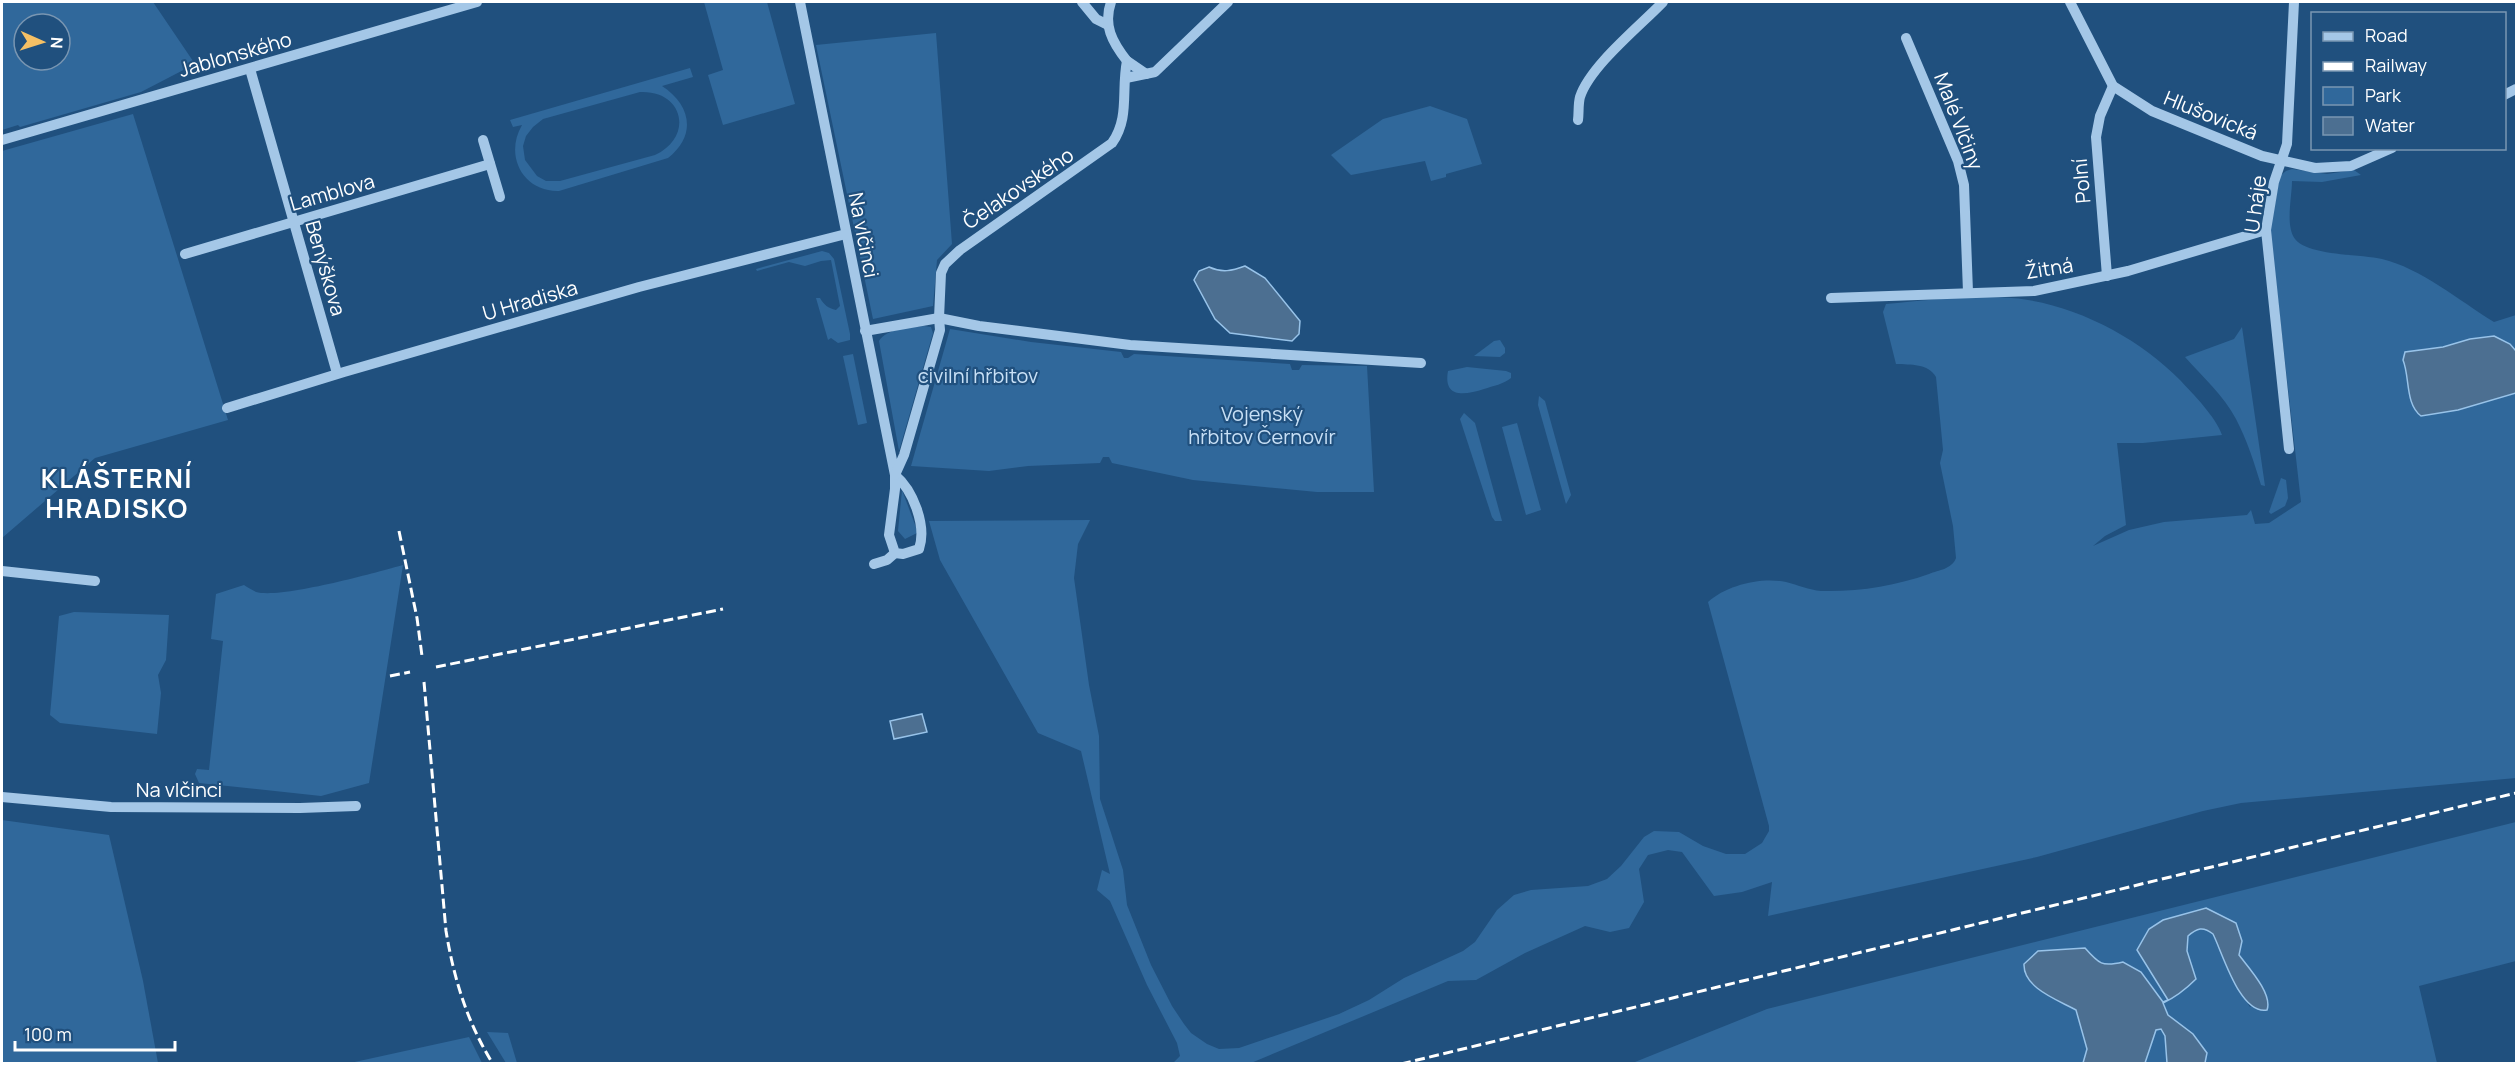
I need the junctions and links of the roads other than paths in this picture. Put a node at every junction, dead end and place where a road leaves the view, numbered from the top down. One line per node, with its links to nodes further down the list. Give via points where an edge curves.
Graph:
1 (477, 2): 12 (street, Jablonského)
2 (800, 2): 25 (street, Na vlčinci)
3 (1082, 2): 9 (street)
4 (1111, 2): 9 (street)
5 (1228, 2): 13 (street, via 1161,67)
6 (1663, 2): 16 (street, via 1596,69 1580,98)
7 (2070, 2): 15 (street)
8 (2294, 2): 20 (street, U háje, via 2287,144)
9 (1108, 26): 11 (street)
10 (1906, 38): 28 (street, Malé Vlčiny, via 1964,185)
11 (1127, 60): 13 (street); 14 (street, Čelakovského)
12 (250, 69): 17 (street, Jablonského); 23 (street, Benýškova)
13 (1146, 74): 14 (street)
14 (1126, 78): 30 (street, Čelakovského, via 1122,126 1112,143 949,259 941,273)
15 (2113, 86): 20 (street, Hlušovická, via 2152,111); 27 (street, Polní, via 2096,137)
16 (1578, 120)
17 (2, 140)
18 (483, 140): 21 (street)
19 (2387, 150): 20 (street, Hlušovická, via 2346,167 2315,168)
20 (2282, 162): 24 (street, U háje, via 2274,182)
21 (490, 164): 22 (street); 23 (street, Lamblova)
22 (500, 197)
23 (294, 222): 26 (street, Lamblova); 33 (street, Benýškova)
24 (2266, 230): 27 (street, Žitná); 35 (street, U háje)
25 (846, 234): 31 (street, Na vlčinci); 33 (street, U Hradiska, via 639,287)
26 (185, 254)
27 (2107, 276): 28 (street, Žitná, via 2034,291)
28 (1968, 292): 29 (street, Žitná)
29 (1831, 298)
30 (939, 318): 31 (street); 32 (street, via 1130,345); 36 (street, Čelakovského, via 940,330)
31 (865, 331): 36 (street, Na vlčinci)
32 (1421, 363)
33 (338, 374): 34 (street, U Hradiska)
34 (227, 408)
35 (2289, 449)
36 (895, 475): 37 (street, Na vlčinci, via 889,535); 37 (street, Na vlčinci, via 905,484 923,538 919,549)
37 (895, 553): 38 (street)
38 (874, 564)
39 (2, 571): 40 (street)
40 (95, 581)
41 (2, 797): 42 (street, Na vlčinci, via 111,807)
42 (356, 806)

